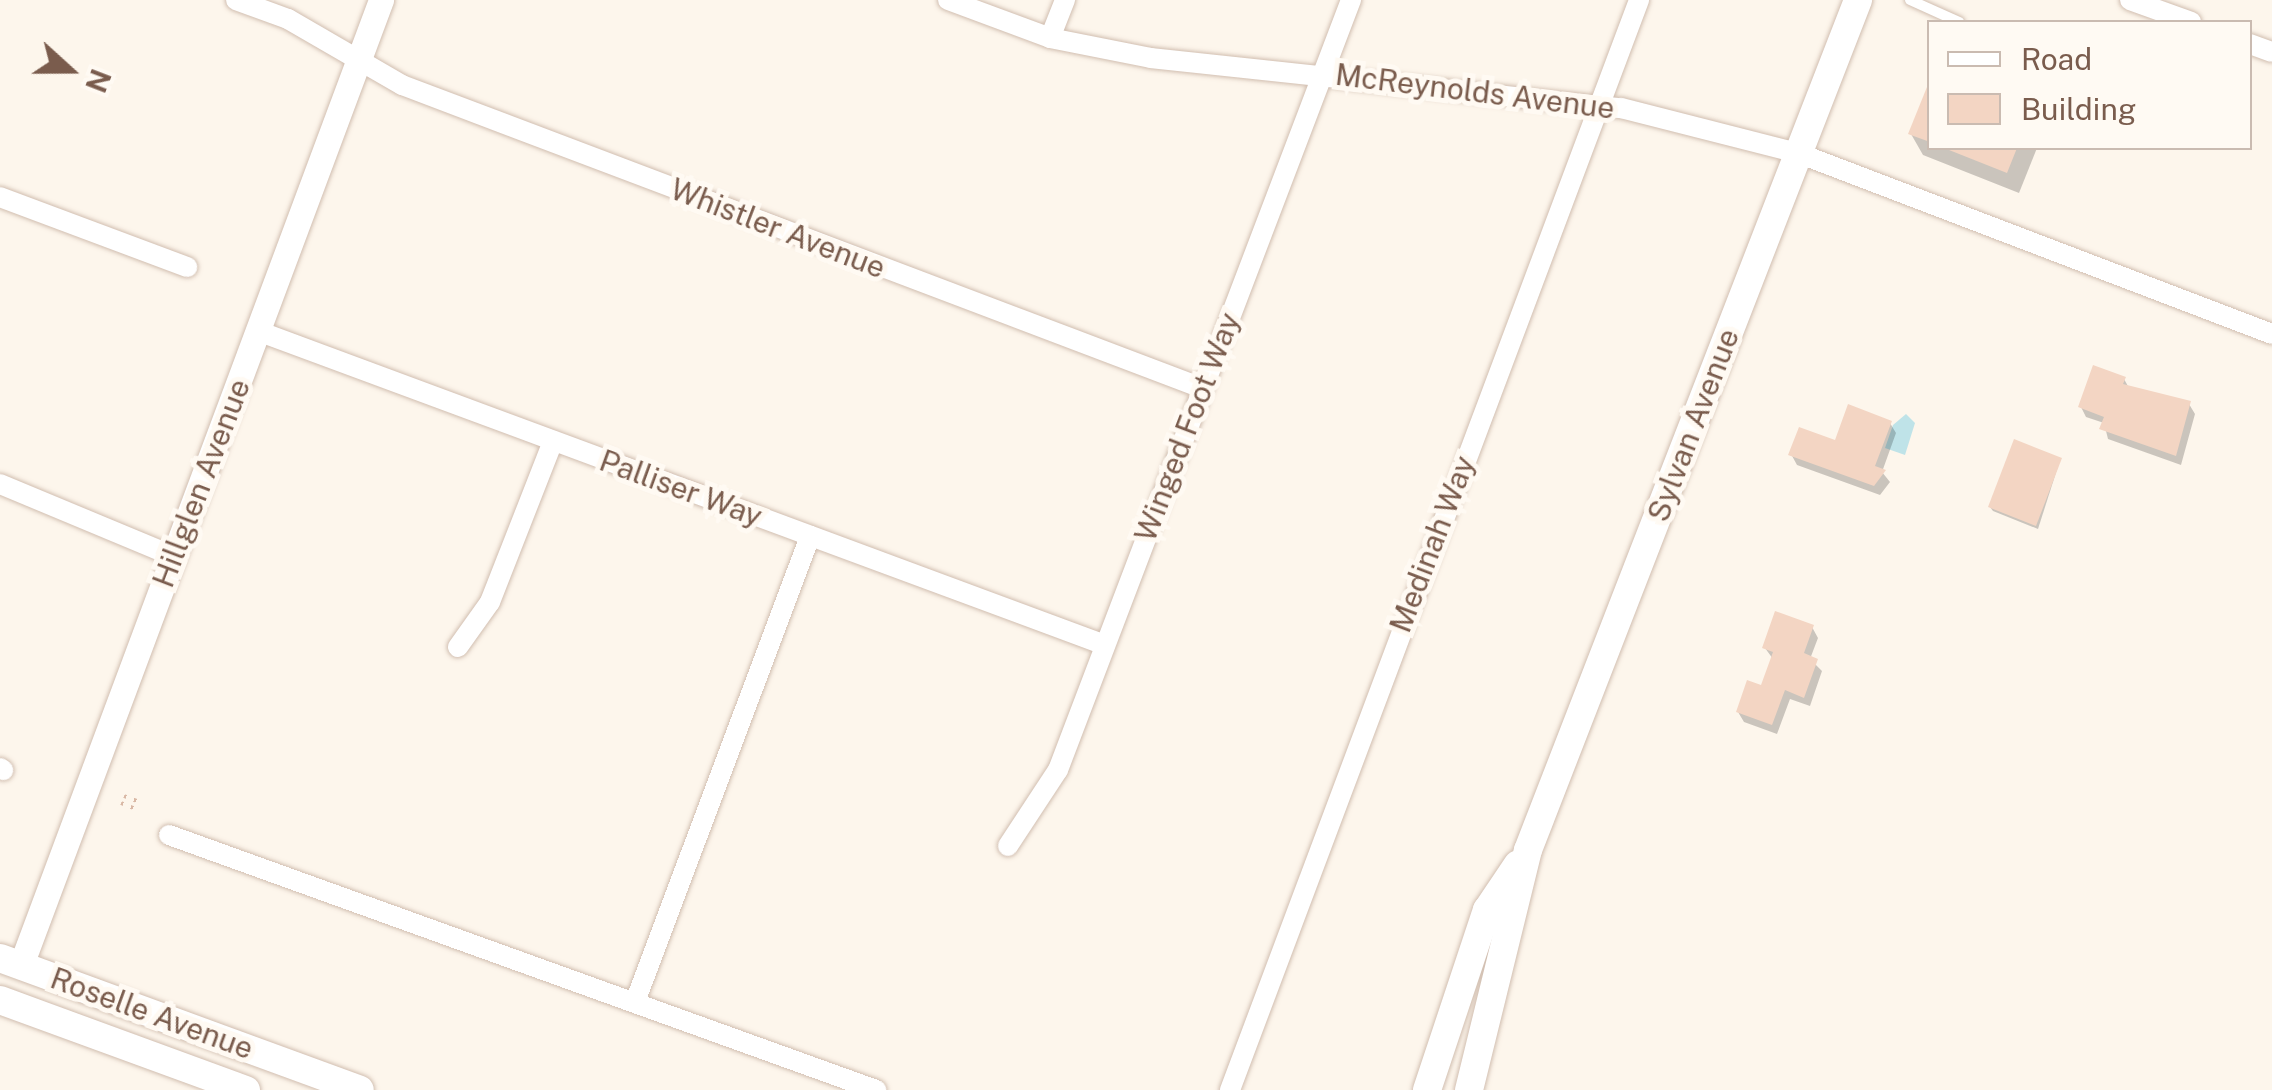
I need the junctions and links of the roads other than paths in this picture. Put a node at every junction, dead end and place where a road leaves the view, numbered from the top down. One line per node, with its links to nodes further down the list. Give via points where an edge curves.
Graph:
1 (236, 0): 13 (street, Whistler Avenue)
2 (381, 0): 13 (street, Hillglen Avenue)
3 (948, 0): 12 (street, McReynolds Avenue)
4 (1065, 0): 12 (street)
5 (1351, 0): 14 (street, Winged Foot Way)
6 (1638, 0): 15 (street, Medinah Way)
7 (1858, 0): 16 (main road, Sylvan Avenue)
8 (1910, 0): 10 (lane)
9 (2130, 0): 11 (street)
10 (1954, 20)
11 (2186, 20)
12 (1050, 38): 14 (street, McReynolds Avenue, via 1151,58)
13 (360, 57): 19 (street, Hillglen Avenue); 21 (street, Whistler Avenue, via 402,86)
14 (1324, 72): 15 (street, McReynolds Avenue); 21 (street, Winged Foot Way)
15 (1599, 102): 16 (street, McReynolds Avenue); 36 (street, Medinah Way)
16 (1798, 153): 20 (street, McReynolds Avenue); 30 (main road, Sylvan Avenue)
17 (0, 198): 18 (street)
18 (188, 267)
19 (258, 331): 22 (street, Palliser Way); 25 (street, Hillglen Avenue)
20 (2272, 334)
21 (1202, 388): 26 (street, Winged Foot Way)
22 (553, 441): 24 (street, Palliser Way); 27 (street, via 490,602)
23 (0, 484): 25 (street)
24 (810, 536): 26 (street, Palliser Way); 32 (street)
25 (173, 556): 31 (street, Hillglen Avenue)
26 (1105, 644): 29 (street, Winged Foot Way, via 1058,770)
27 (458, 647)
28 (169, 835): 32 (street)
29 (1008, 846)
30 (1528, 850): 37 (main road, Sylvan Avenue, via 1487,910); 38 (main road, Sylvan Avenue)
31 (4, 984): 33 (main road, Roselle Avenue); 34 (main road, Roselle Avenue)
32 (635, 1002): 35 (street)
33 (246, 1090)
34 (360, 1090)
35 (876, 1090)
36 (1230, 1090)
37 (1427, 1090)
38 (1469, 1090)

